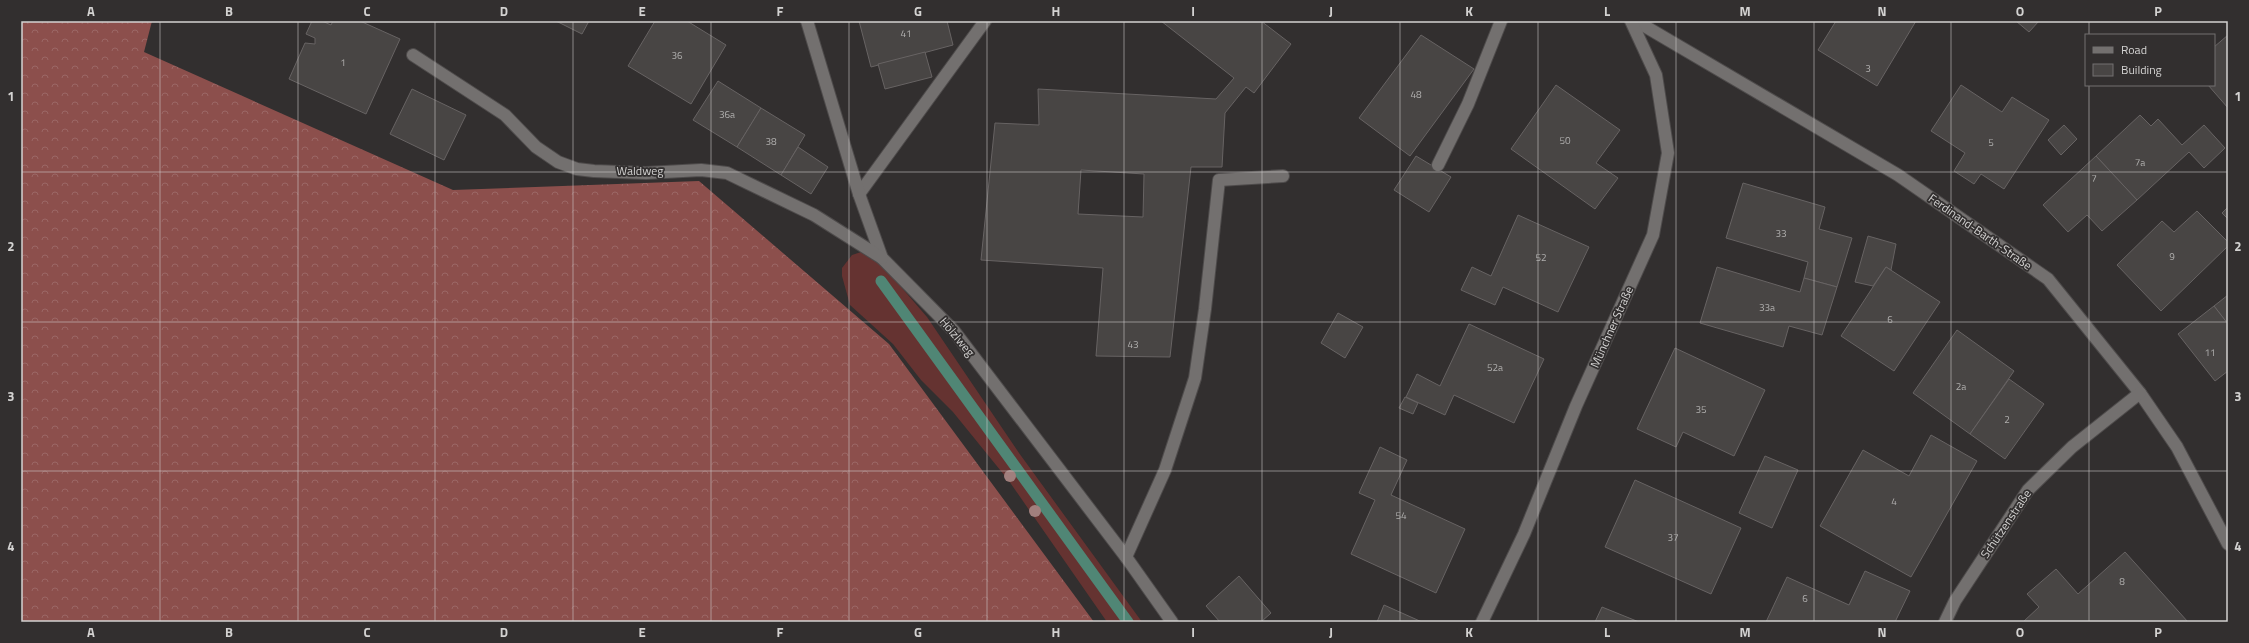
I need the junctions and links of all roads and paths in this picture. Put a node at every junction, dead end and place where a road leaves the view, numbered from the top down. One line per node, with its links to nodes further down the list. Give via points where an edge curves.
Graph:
1 (807, 21): 9 (street, Hölzlweg)
2 (985, 21): 9 (street)
3 (1501, 21): 7 (street, via 1468,104)
4 (1631, 21): 15 (street, Münchner Straße, via 1656,75 1668,153 1653,235 1576,406 1524,534)
5 (1636, 21): 11 (street, Ferdinand-Barth-Straße, via 1898,175 2048,279)
6 (413, 55): 10 (street, Waldweg, via 505,115 536,147 577,170 646,173 700,170 727,173 814,216)
7 (1438, 165)
8 (1283, 176): 13 (street, via 1219,180 1195,378 1165,470)
9 (859, 194): 10 (street, Hölzlweg)
10 (882, 258): 13 (street, Hölzlweg, via 954,331)
11 (2140, 393): 12 (street, Ferdinand-Barth-Straße, via 2177,447); 16 (street, Schützenstraße, via 2072,447 2028,490 1955,601)
12 (2228, 544)
13 (1126, 557): 14 (street, Hölzlweg)
14 (1172, 622)
15 (1482, 622)
16 (1945, 622)

